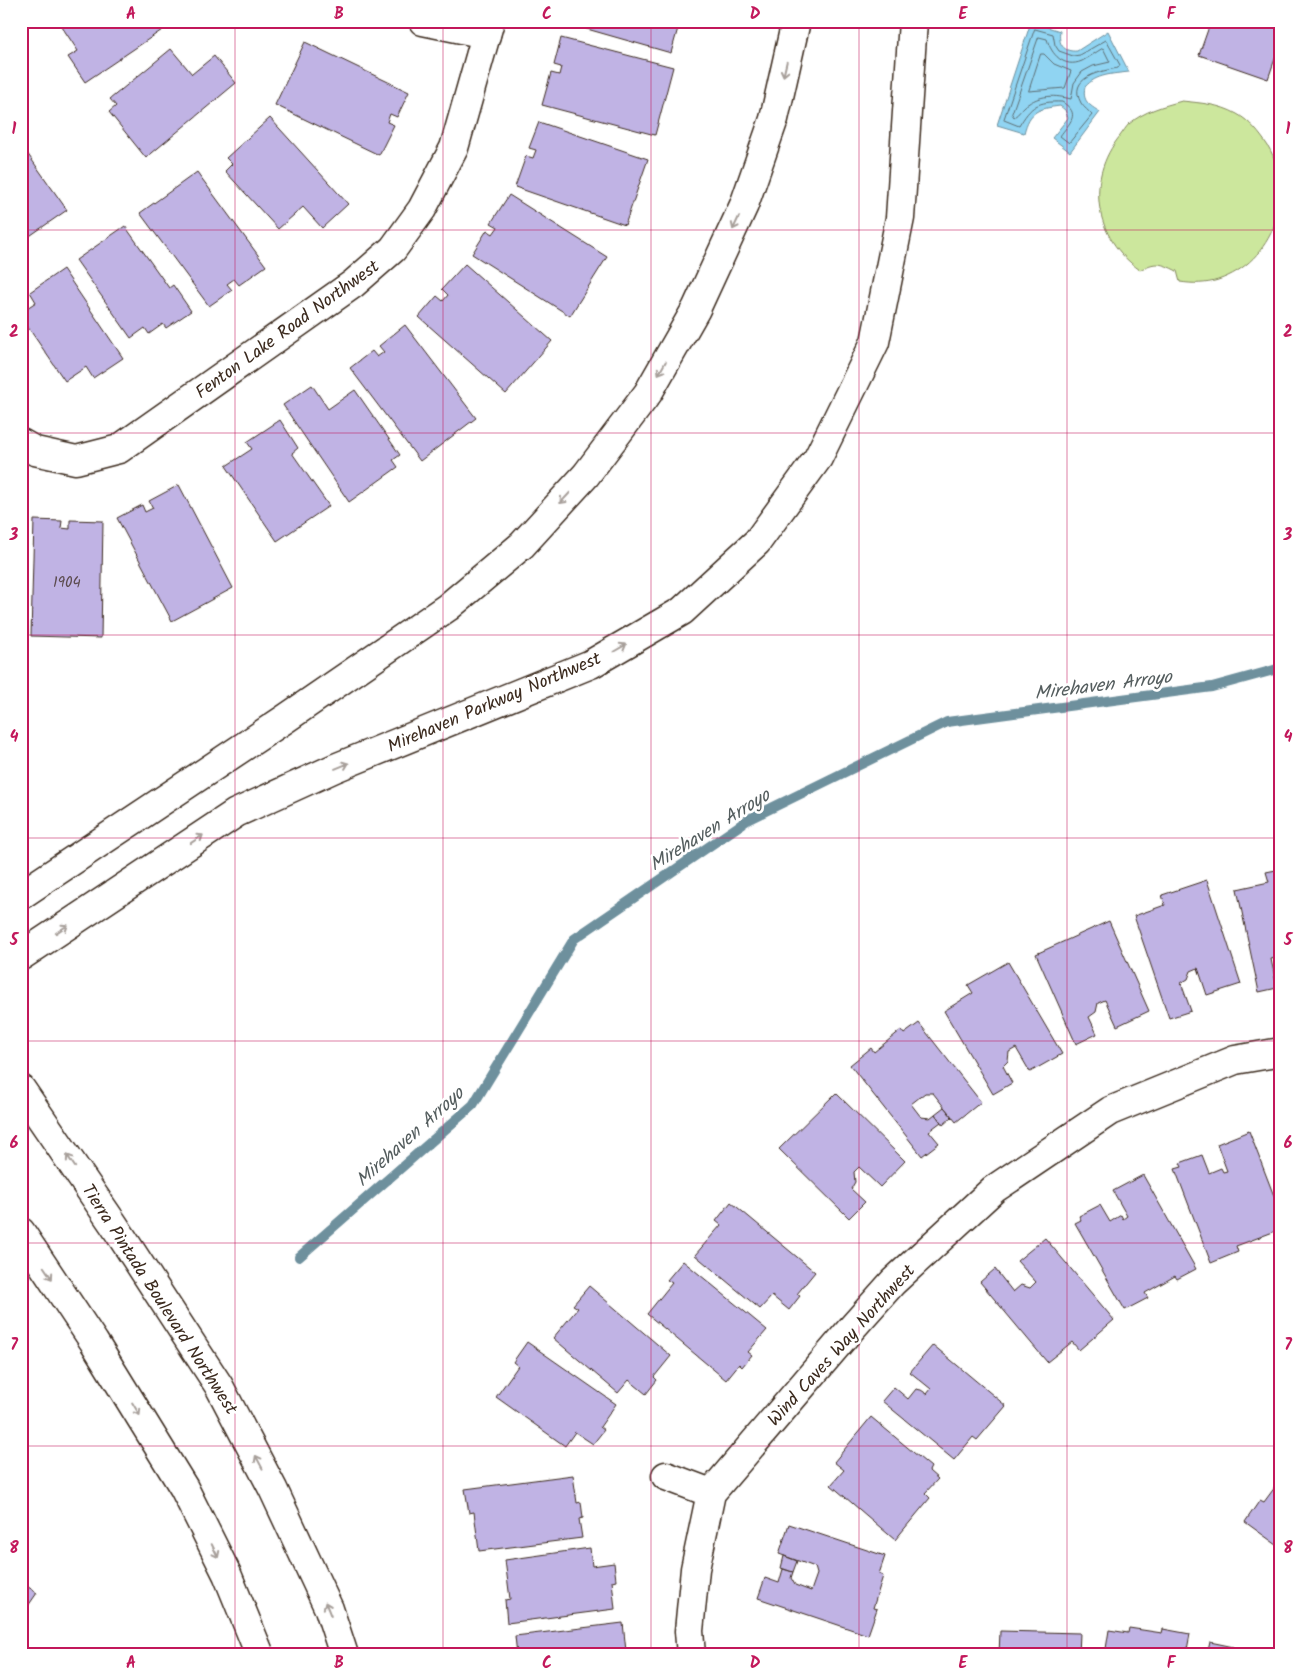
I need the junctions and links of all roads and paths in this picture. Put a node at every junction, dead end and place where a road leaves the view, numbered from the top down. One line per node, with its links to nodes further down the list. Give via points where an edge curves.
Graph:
1 (423, 21): 4 (street)
2 (796, 21): 6 (street, one-way to 6, via 774,119 744,205 696,310 648,393 586,475 522,545 448,607)
3 (913, 21): 7 (street, Mirehaven Parkway Northwest, one-way to 3, via 236,813 335,768 591,664 682,611 757,542 818,458 875,342 900,218)
4 (488, 27): 5 (street, Fenton Lake Road Northwest, via 454,148 422,209 393,249 353,284 119,449 76,460)
5 (28, 447)
6 (21, 895)
7 (21, 956)
8 (1281, 1052): 12 (street, Wind Caves Way Northwest, via 1236,1060 1110,1111 994,1189 893,1282)
9 (21, 1089): 14 (street, Tierra Pintada Boulevard Northwest, one-way to 9, via 329,1609 219,1386)
10 (21, 1232): 13 (street, one-way to 13, via 184,1488 227,1574)
11 (666, 1476): 12 (street)
12 (711, 1493): 15 (street, Wind Caves Way Northwest, via 696,1569 689,1631)
13 (260, 1655)
14 (344, 1655)
15 (691, 1655)

